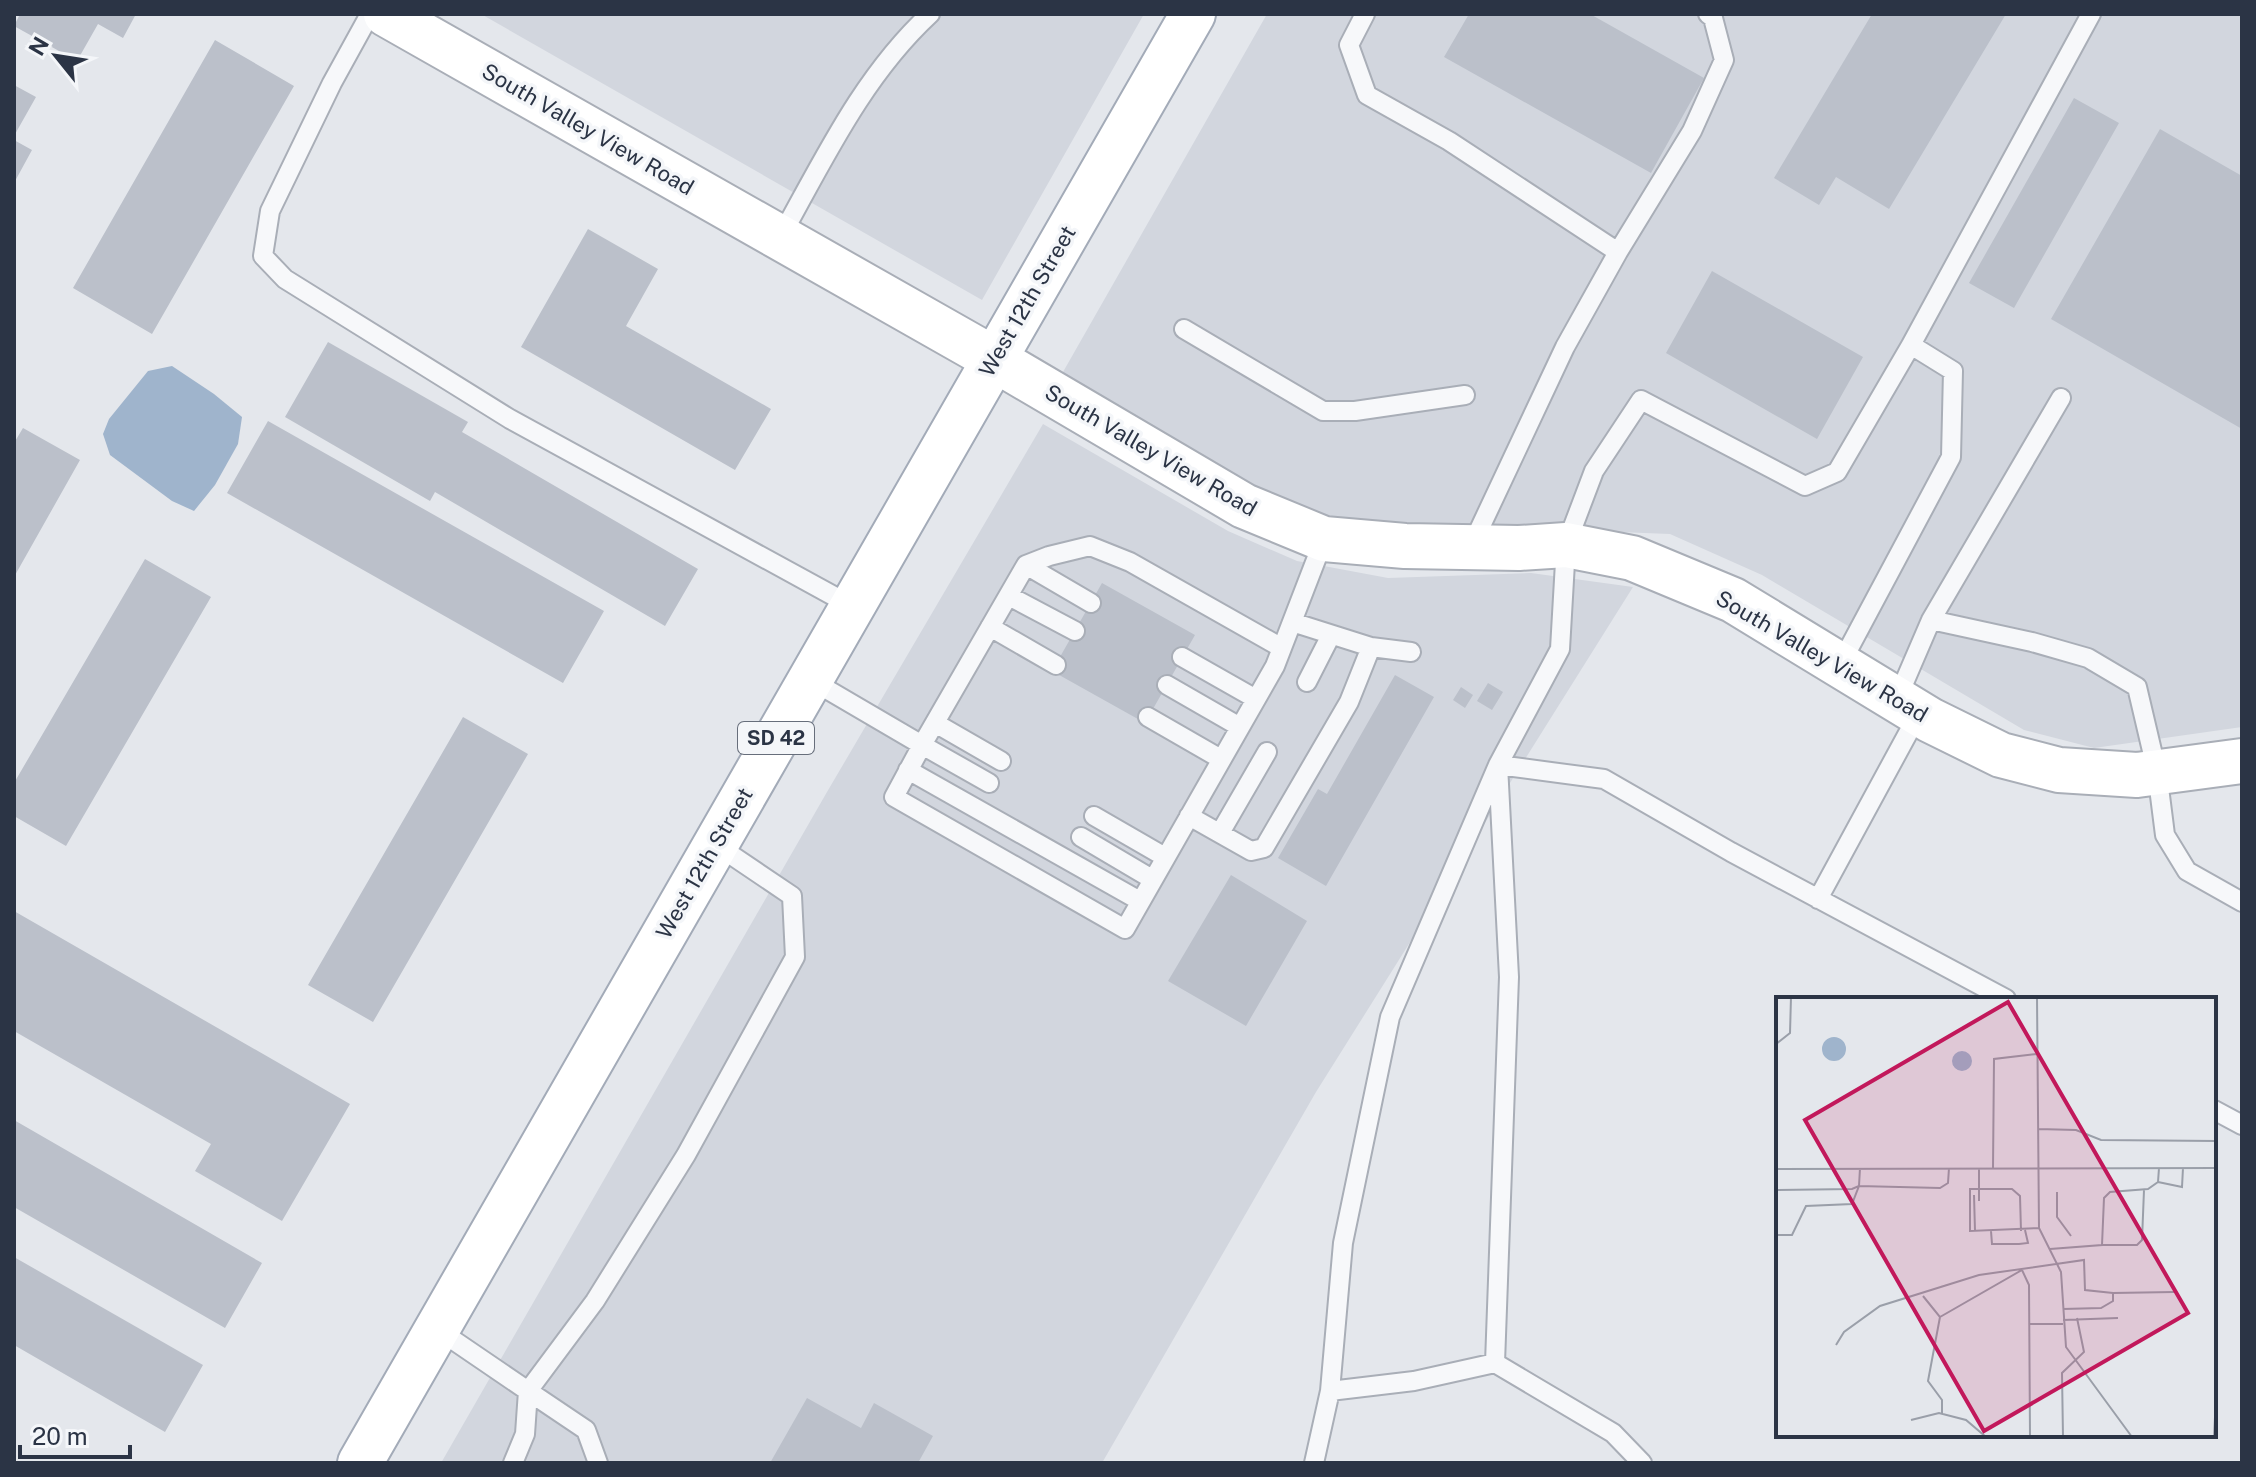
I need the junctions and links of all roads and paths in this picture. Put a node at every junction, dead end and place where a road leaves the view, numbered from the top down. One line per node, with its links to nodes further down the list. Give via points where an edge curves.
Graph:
1 (370, 14): 21 (lane, via 270,211 263,256 285,279 510,419)
2 (386, 14): 8 (street, South Valley View Road)
3 (930, 14): 8 (lane, via 870,80)
4 (1193, 14): 12 (street, West 12th Street / SD 42)
5 (1365, 14): 9 (lane, via 1349,45 1367,95 1449,141)
6 (1708, 14): 9 (lane, via 1724,60 1692,131)
7 (2091, 14): 11 (lane)
8 (780, 238): 12 (street, South Valley View Road)
9 (1618, 252): 17 (lane, via 1565,347)
10 (1184, 329): 13 (lane, via 1323,411)
11 (1911, 345): 16 (lane, via 1837,472 1805,486 1641,400 1594,471); 32 (lane, via 1953,371 1951,457)
12 (994, 359): 15 (street, South Valley View Road, via 1244,506); 21 (street, West 12th Street / SD 42)
13 (1465, 395)
14 (2061, 398): 22 (lane)
15 (1324, 539): 17 (street, South Valley View Road); 23 (lane)
16 (1566, 545): 17 (street, South Valley View Road); 32 (street, South Valley View Road, via 1632,558 1733,600); 46 (lane, via 1560,649)
17 (1471, 547)
18 (1026, 565): 19 (lane); 20 (lane); 28 (lane, via 1090,546 1130,562)
19 (1009, 596): 24 (lane); 25 (lane)
20 (1091, 603)
21 (852, 606): 33 (street, West 12th Street / SD 42)
22 (1931, 620): 37 (lane); 48 (lane, via 2088,658 2137,687)
23 (1292, 622): 26 (lane); 28 (lane)
24 (990, 627): 31 (lane); 39 (lane)
25 (1075, 631)
26 (1331, 635): 27 (lane); 34 (lane)
27 (1371, 647): 29 (lane); 52 (lane, via 1349,702 1264,848 1251,851)
28 (1282, 648): 36 (lane)
29 (1411, 652)
30 (1182, 657): 36 (lane)
31 (1056, 665)
32 (1840, 665): 37 (street, South Valley View Road)
33 (810, 680): 41 (lane); 54 (street, West 12th Street / SD 42)
34 (1307, 682)
35 (1167, 685): 40 (lane)
36 (1256, 699): 40 (lane)
37 (1908, 706): 48 (street, South Valley View Road, via 2001,755 2059,770); 57 (lane)
38 (1148, 717): 43 (lane)
39 (935, 723): 41 (lane); 44 (lane)
40 (1240, 727): 43 (lane)
41 (922, 745): 47 (lane); 49 (lane)
42 (1267, 752): 52 (lane)
43 (1221, 759): 51 (lane)
44 (1001, 761)
45 (2242, 761): 48 (street, South Valley View Road)
46 (1498, 765): 57 (lane, via 1604,779); 64 (lane, via 1509,977); 66 (lane, via 1390,1017 1343,1243)
47 (908, 770): 58 (lane); 58 (lane, via 894,797 1026,874 1125,929)
48 (2157, 772): 59 (lane, via 2165,835 2187,871)
49 (989, 783)
50 (1094, 816): 55 (lane)
51 (1189, 816): 52 (lane); 55 (lane)
52 (1220, 833)
53 (1081, 837): 56 (lane)
54 (715, 844): 63 (street, West 12th Street / SD 42); 65 (lane, via 792,896 795,957 686,1155 595,1301)
55 (1165, 857): 56 (lane)
56 (1152, 879): 58 (lane)
57 (1818, 899): 60 (lane)
58 (1140, 901)
59 (2242, 902)
60 (2002, 997)
61 (2216, 1111): 62 (lane)
62 (2242, 1125)
63 (437, 1329): 65 (lane); 67 (street, West 12th Street / SD 42)
64 (1495, 1363): 66 (lane, via 1414,1381); 71 (lane, via 1613,1433)
65 (528, 1391): 68 (lane, via 525,1434); 69 (lane, via 586,1430)
66 (1330, 1391): 70 (lane)
67 (360, 1463)
68 (513, 1463)
69 (598, 1463)
70 (1314, 1463)
71 (1642, 1463)

